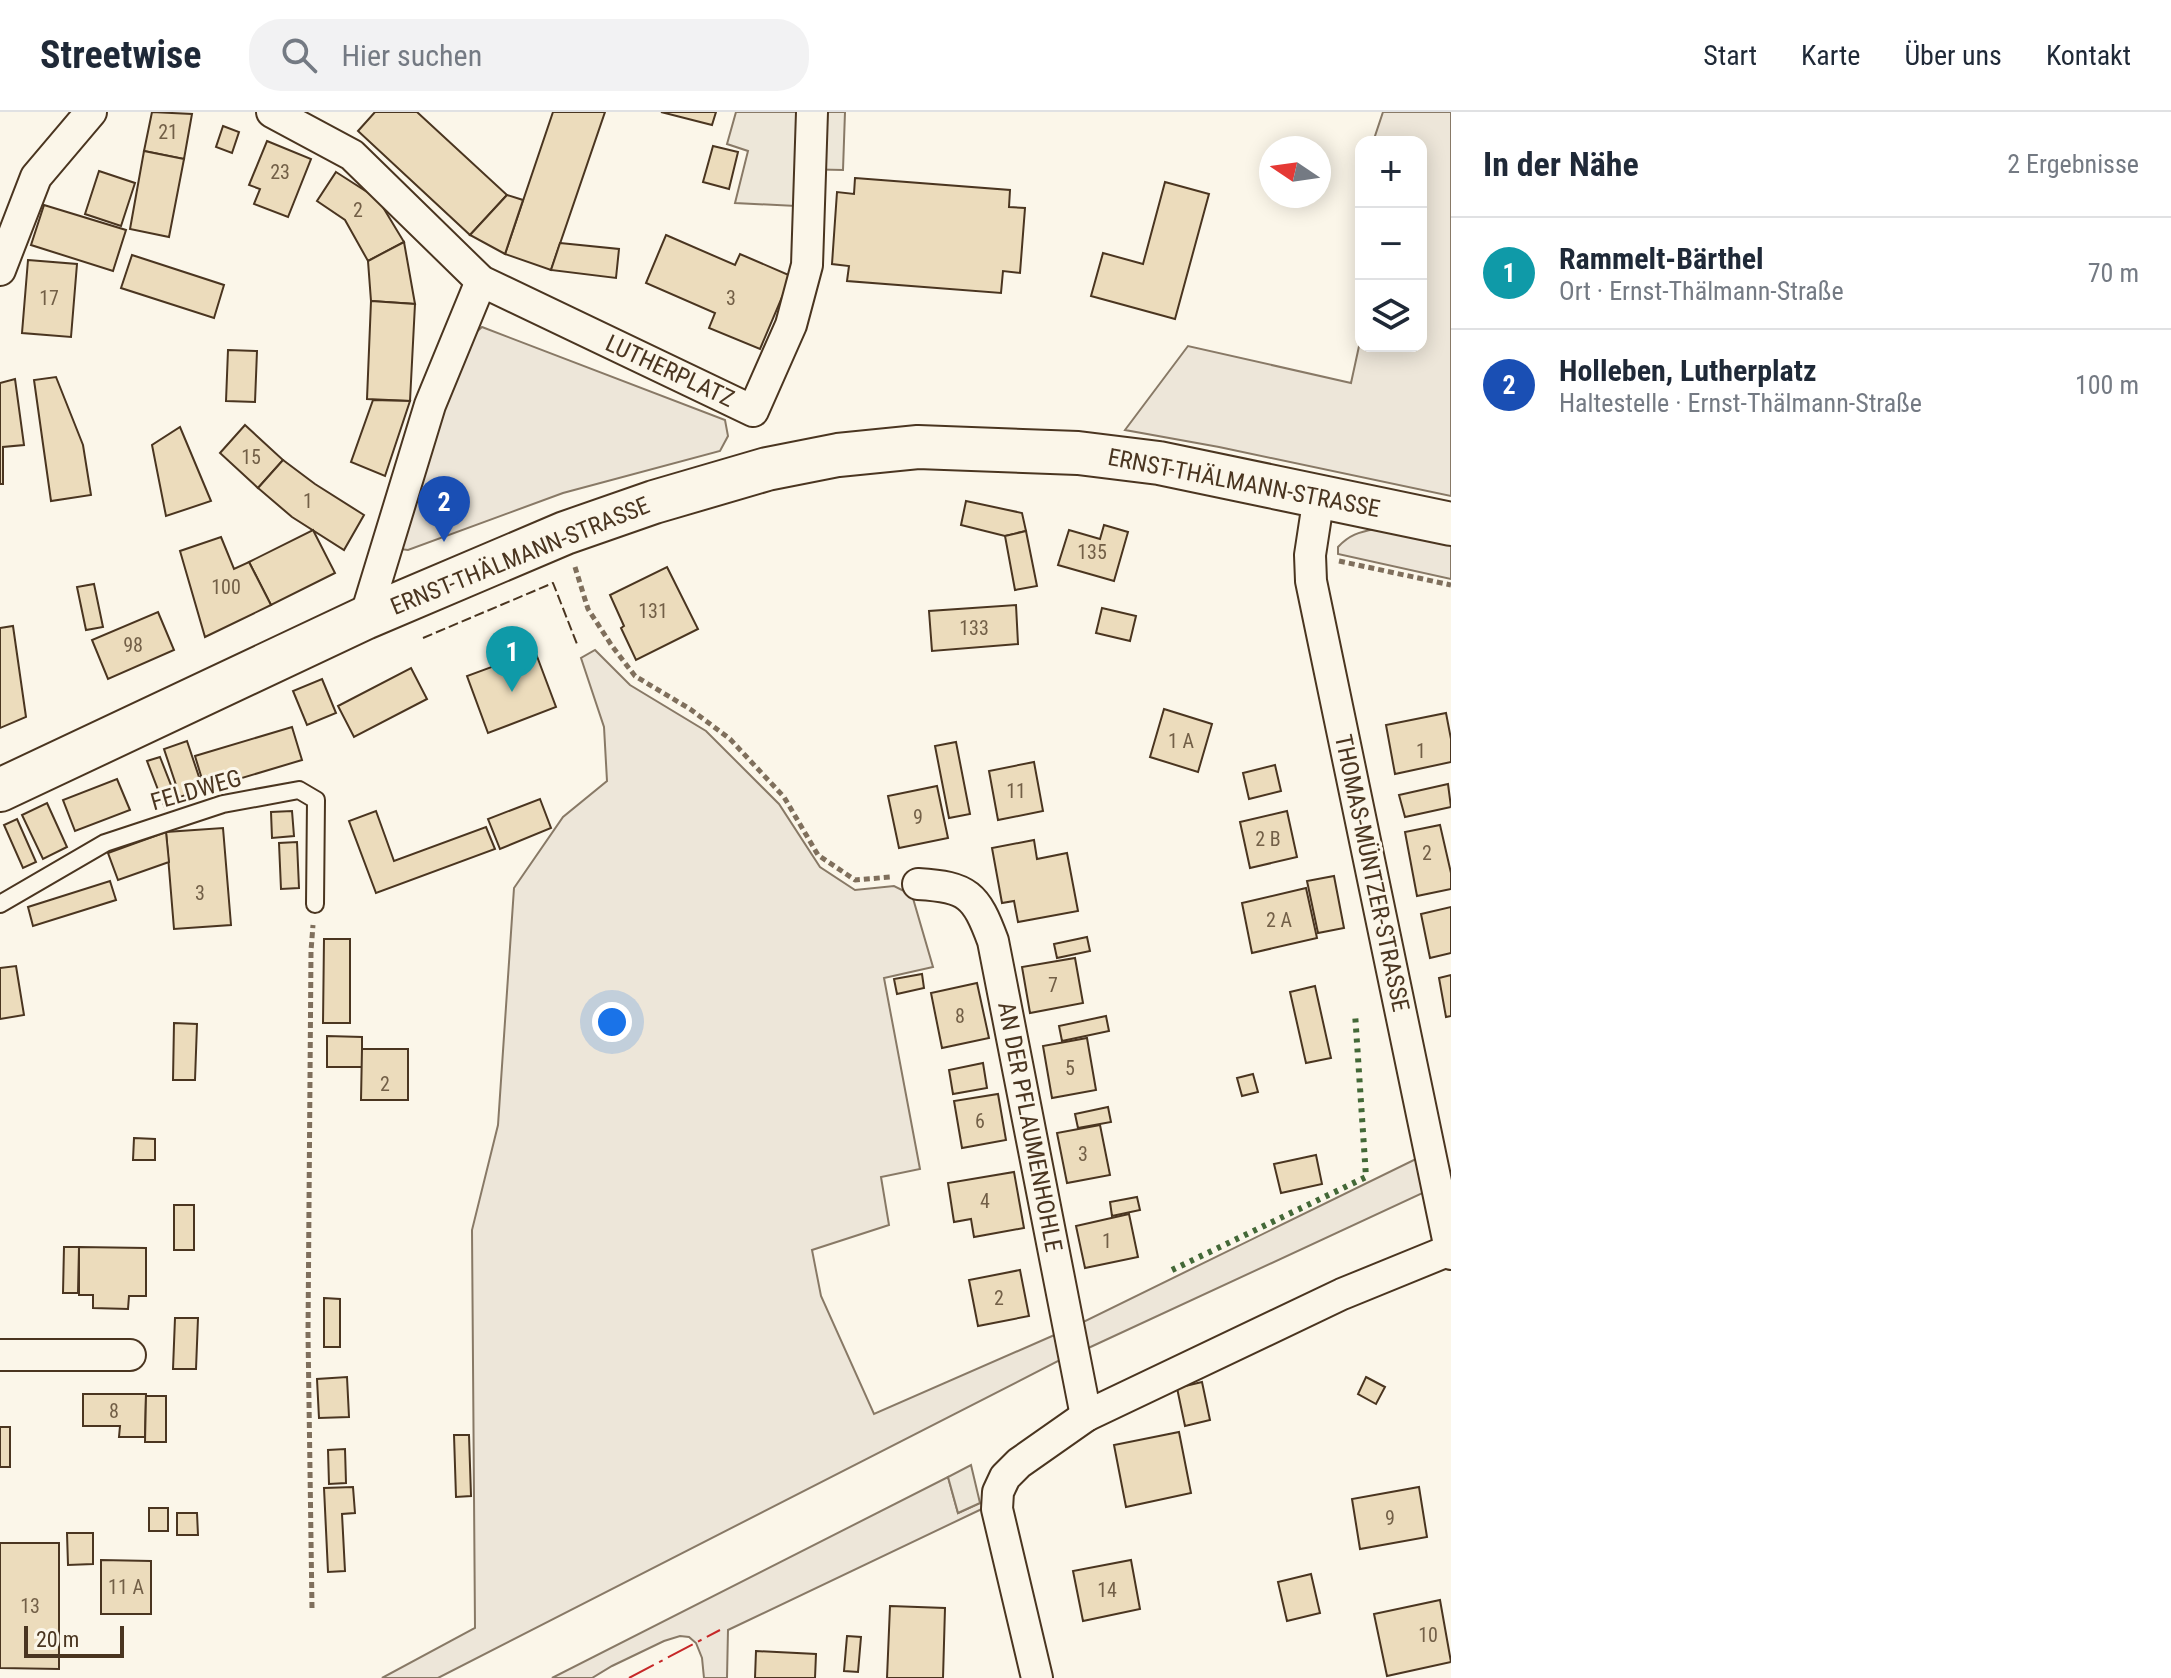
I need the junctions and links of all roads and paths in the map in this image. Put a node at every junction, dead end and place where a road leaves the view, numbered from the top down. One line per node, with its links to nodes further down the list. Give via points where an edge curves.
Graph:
1 (91, 112): 4 (street, via 36,177)
2 (272, 112): 5 (street, LUTHERPLATZ, via 352,155)
3 (812, 112): 5 (street, LUTHERPLATZ, via 807,265 791,325 753,411)
4 (0, 270)
5 (481, 281): 11 (street, via 430,405)
6 (1319, 496): 7 (main road, ERNST-THÄLMANN-STRASSE); 8 (main road, ERNST-THÄLMANN-STRASSE, via 1159,463 1078,453 918,447 767,469); 9 (street, THOMAS-MÜNTZER-STRASSE)
7 (1451, 524)
8 (565, 533): 11 (main road, ERNST-THÄLMANN-STRASSE); 13 (path, via 588,609 635,676 730,739 784,797 818,855 855,880 887,876)
9 (1310, 555): 10 (path); 16 (street, THOMAS-MÜNTZER-STRASSE, via 1311,581)
10 (1451, 585)
11 (365, 618): 12 (main road, ERNST-THÄLMANN-STRASSE)
12 (0, 790)
13 (918, 884): 19 (street, AN DER PFLAUMENHOHLE, via 967,893 983,913 993,941)
14 (0, 904): 15 (lane, FELDWEG, via 105,843 223,804 299,790 316,800)
15 (315, 904): 20 (path, via 308,1285)
16 (1451, 1252): 19 (street, THOMAS-MÜNTZER-STRASSE, via 1342,1294)
17 (0, 1355): 18 (street)
18 (130, 1355)
19 (1086, 1416): 21 (street, THOMAS-MÜNTZER-STRASSE, via 1019,1463 998,1492 997,1509)
20 (312, 1608)
21 (1037, 1678)

